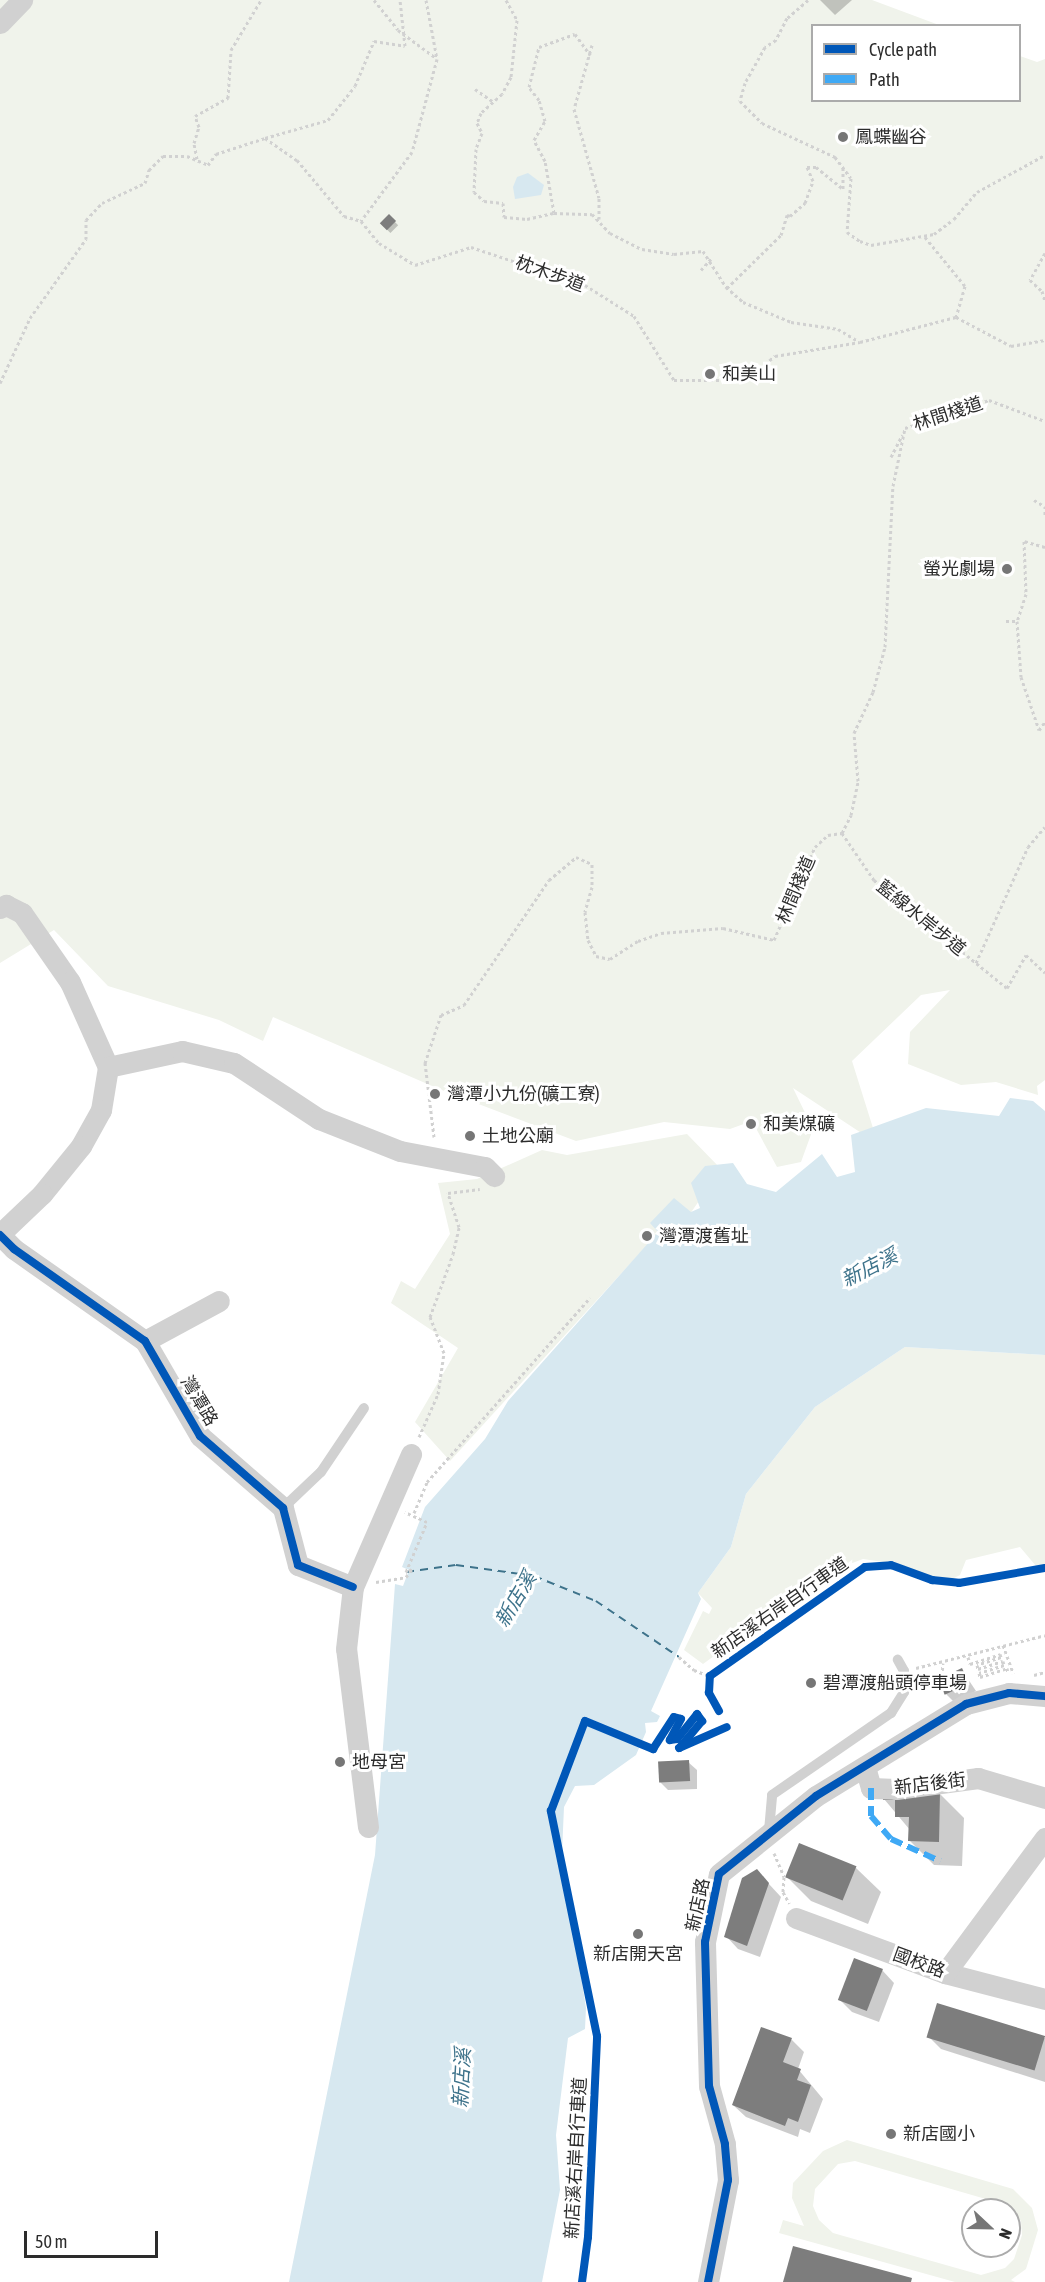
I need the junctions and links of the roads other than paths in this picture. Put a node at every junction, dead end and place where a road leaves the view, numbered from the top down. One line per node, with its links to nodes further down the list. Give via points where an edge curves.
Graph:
1 (22, 0): 2 (street)
2 (0, 23)
3 (0, 908): 4 (street, via 6,905 22,913 70,982)
4 (108, 1067): 5 (street, via 182,1051 234,1063 319,1119 400,1151 485,1167); 6 (street, via 101,1110 81,1146 42,1194)
5 (494, 1176)
6 (0, 1235): 8 (street, 灣潭路, via 14,1249)
7 (219, 1301): 8 (street)
8 (146, 1341): 11 (street, 灣潭路, via 200,1436)
9 (364, 1408): 11 (lane, via 321,1472)
10 (411, 1454): 12 (street)
11 (283, 1508): 12 (street, via 298,1565)
12 (354, 1587): 17 (street, via 346,1649)
13 (898, 1660): 18 (lane, via 904,1671 904,1692 891,1713 772,1795)
14 (1045, 1696): 15 (street, 新店路, via 1009,1693 966,1704)
15 (865, 1767): 16 (street, 新店後街, via 870,1788 896,1789 978,1778); 18 (street, 新店路, via 816,1796)
16 (1045, 1798)
17 (368, 1827)
18 (769, 1831): 23 (street, 新店路, via 719,1874 705,1941 709,2086 725,2144 728,2180)
19 (1045, 1838): 21 (street)
20 (796, 1918): 21 (street, 國校路)
21 (945, 1973): 22 (street, 國校路)
22 (1045, 2000)
23 (708, 2282)

